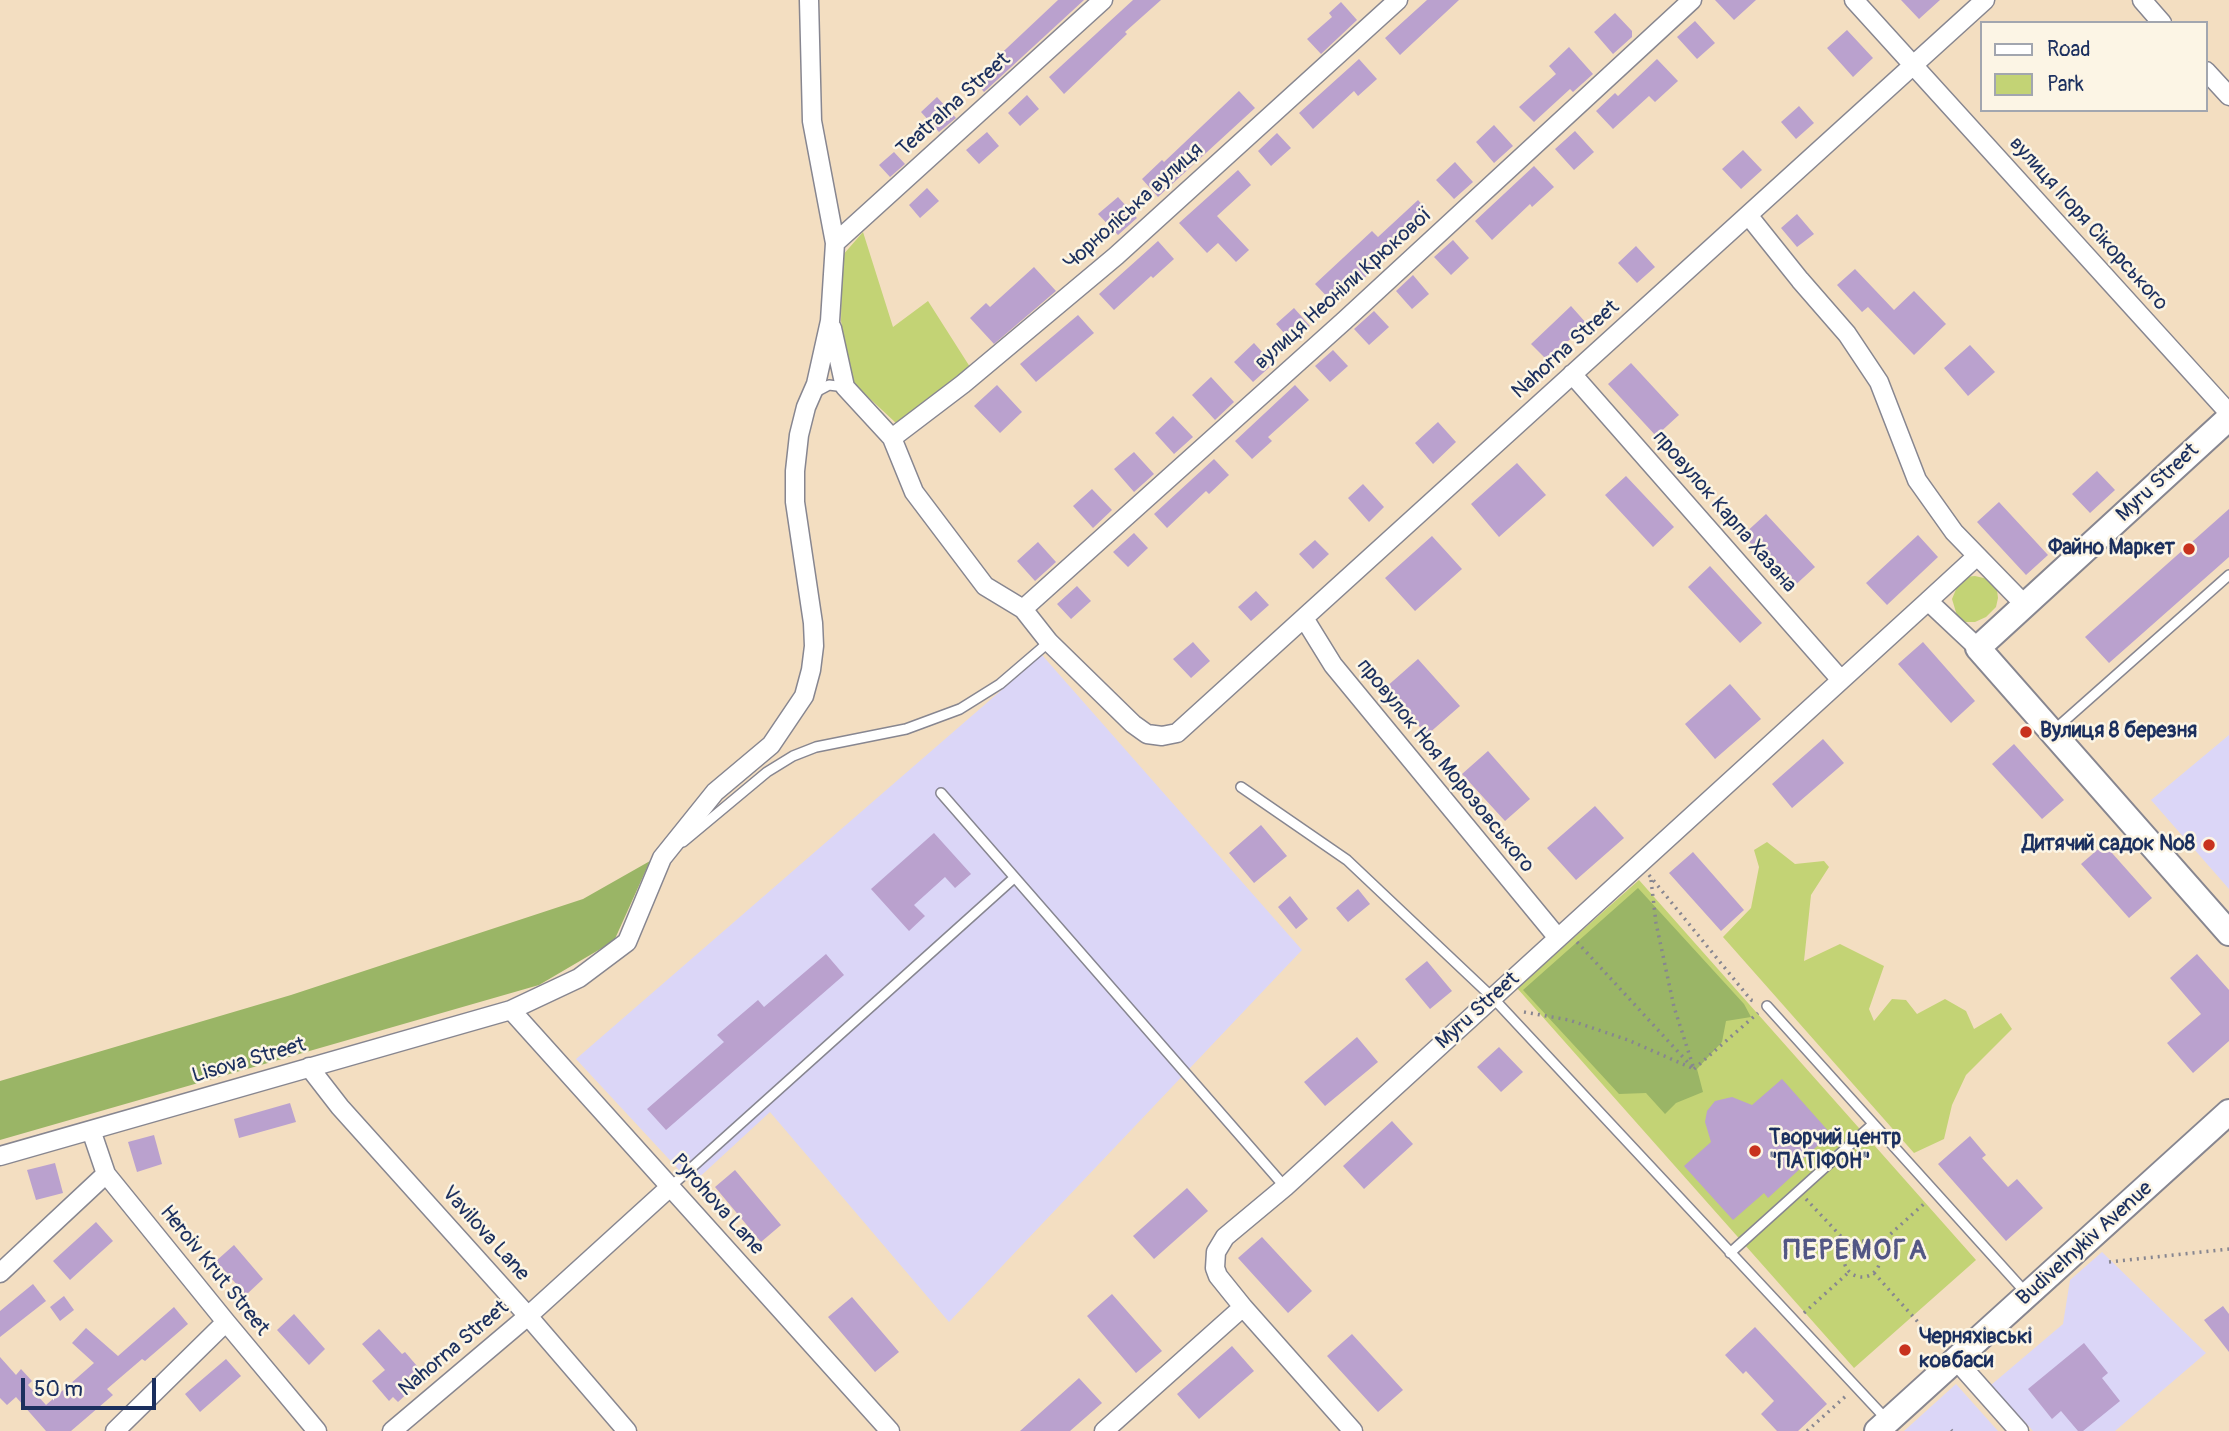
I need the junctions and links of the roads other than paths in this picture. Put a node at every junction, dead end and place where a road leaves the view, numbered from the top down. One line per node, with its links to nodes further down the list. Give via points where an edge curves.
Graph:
1 (809, 0): 13 (street, via 812,121)
2 (1103, 0): 13 (street, Teatralna Street)
3 (1398, 0): 19 (street, Чорноліська вулиця, via 1116,256)
4 (1692, 0): 24 (street, вулиця Неоніли Крюкової)
5 (1854, 0): 9 (street, вулиця Ігоря Сікорського)
6 (1985, 0): 9 (street, Nahorna Street)
7 (2142, 0): 8 (street)
8 (2160, 21)
9 (1913, 66): 12 (street, Nahorna Street); 18 (street, вулиця Ігоря Сікорського)
10 (2208, 73): 11 (street)
11 (2229, 96)
12 (1748, 215): 15 (street, Nahorna Street); 20 (street, via 1847,334 1879,382 1917,480)
13 (835, 243): 14 (street)
14 (830, 321): 16 (street); 17 (street, Lisova Street)
15 (1572, 374): 25 (street, Nahorna Street); 28 (street, провулок Карпа Хазана)
16 (845, 387): 17 (lane, via 829,385); 19 (street)
17 (811, 397): 32 (street, Lisova Street, via 794,471 813,623 814,646 804,696 771,745 715,792)
18 (2229, 415): 23 (street, Myru Street)
19 (892, 438): 24 (street, via 914,492 985,586)
20 (1977, 556): 22 (street, Myru Street); 23 (street)
21 (2229, 575): 29 (lane)
22 (1928, 601): 27 (street); 28 (street, Myru Street)
23 (2025, 605): 27 (street, Myru Street)
24 (1023, 609): 26 (street)
25 (1304, 618): 26 (street, Nahorna Street, via 1177,733 1162,736 1140,729); 35 (street, провулок Ноя Морозовського, via 1333,665)
26 (1049, 642): 32 (lane, via 1000,684 960,709 905,729 793,756)
27 (1978, 648): 29 (street)
28 (1841, 680): 35 (street, Myru Street, via 1645,871)
29 (2051, 732): 34 (street)
30 (1241, 787): 36 (lane, via 1347,860)
31 (941, 793): 33 (lane)
32 (662, 858): 38 (street, Lisova Street, via 627,942 579,978)
33 (1014, 878): 45 (lane); 46 (lane)
34 (2229, 933)
35 (1562, 934): 36 (street, Myru Street)
36 (1497, 1002): 46 (street, Myru Street); 47 (lane)
37 (1767, 1006): 41 (lane)
38 (511, 1010): 39 (street, Lisova Street); 45 (street, Pyrohova Lane)
39 (309, 1068): 42 (street, Lisova Street); 51 (street, Vavilova Lane)
40 (2229, 1112): 49 (street, Budivelnykiv Avenue)
41 (1873, 1124): 47 (lane); 49 (lane)
42 (91, 1130): 43 (street, Lisova Street); 44 (street, Heroiv Krut Street)
43 (0, 1156)
44 (107, 1174): 48 (street); 52 (street, Heroiv Krut Street)
45 (670, 1187): 51 (street, Nahorna Street); 59 (street, Pyrohova Lane)
46 (1285, 1187): 50 (street, Myru Street, via 1225,1237 1216,1252 1218,1276)
47 (1730, 1252): 54 (lane, via 1856,1387)
48 (0, 1273)
49 (2028, 1296): 53 (street, Budivelnykiv Avenue)
50 (1243, 1307): 60 (street); 61 (street)
51 (528, 1316): 57 (street, Nahorna Street); 58 (street, Vavilova Lane)
52 (226, 1322): 55 (street); 56 (street, Heroiv Krut Street)
53 (1956, 1360): 54 (street, Budivelnykiv Avenue); 62 (street)
54 (1882, 1426)
55 (115, 1431)
56 (317, 1431)
57 (392, 1431)
58 (627, 1431)
59 (890, 1431)
60 (1104, 1431)
61 (1353, 1431)
62 (2019, 1431)

